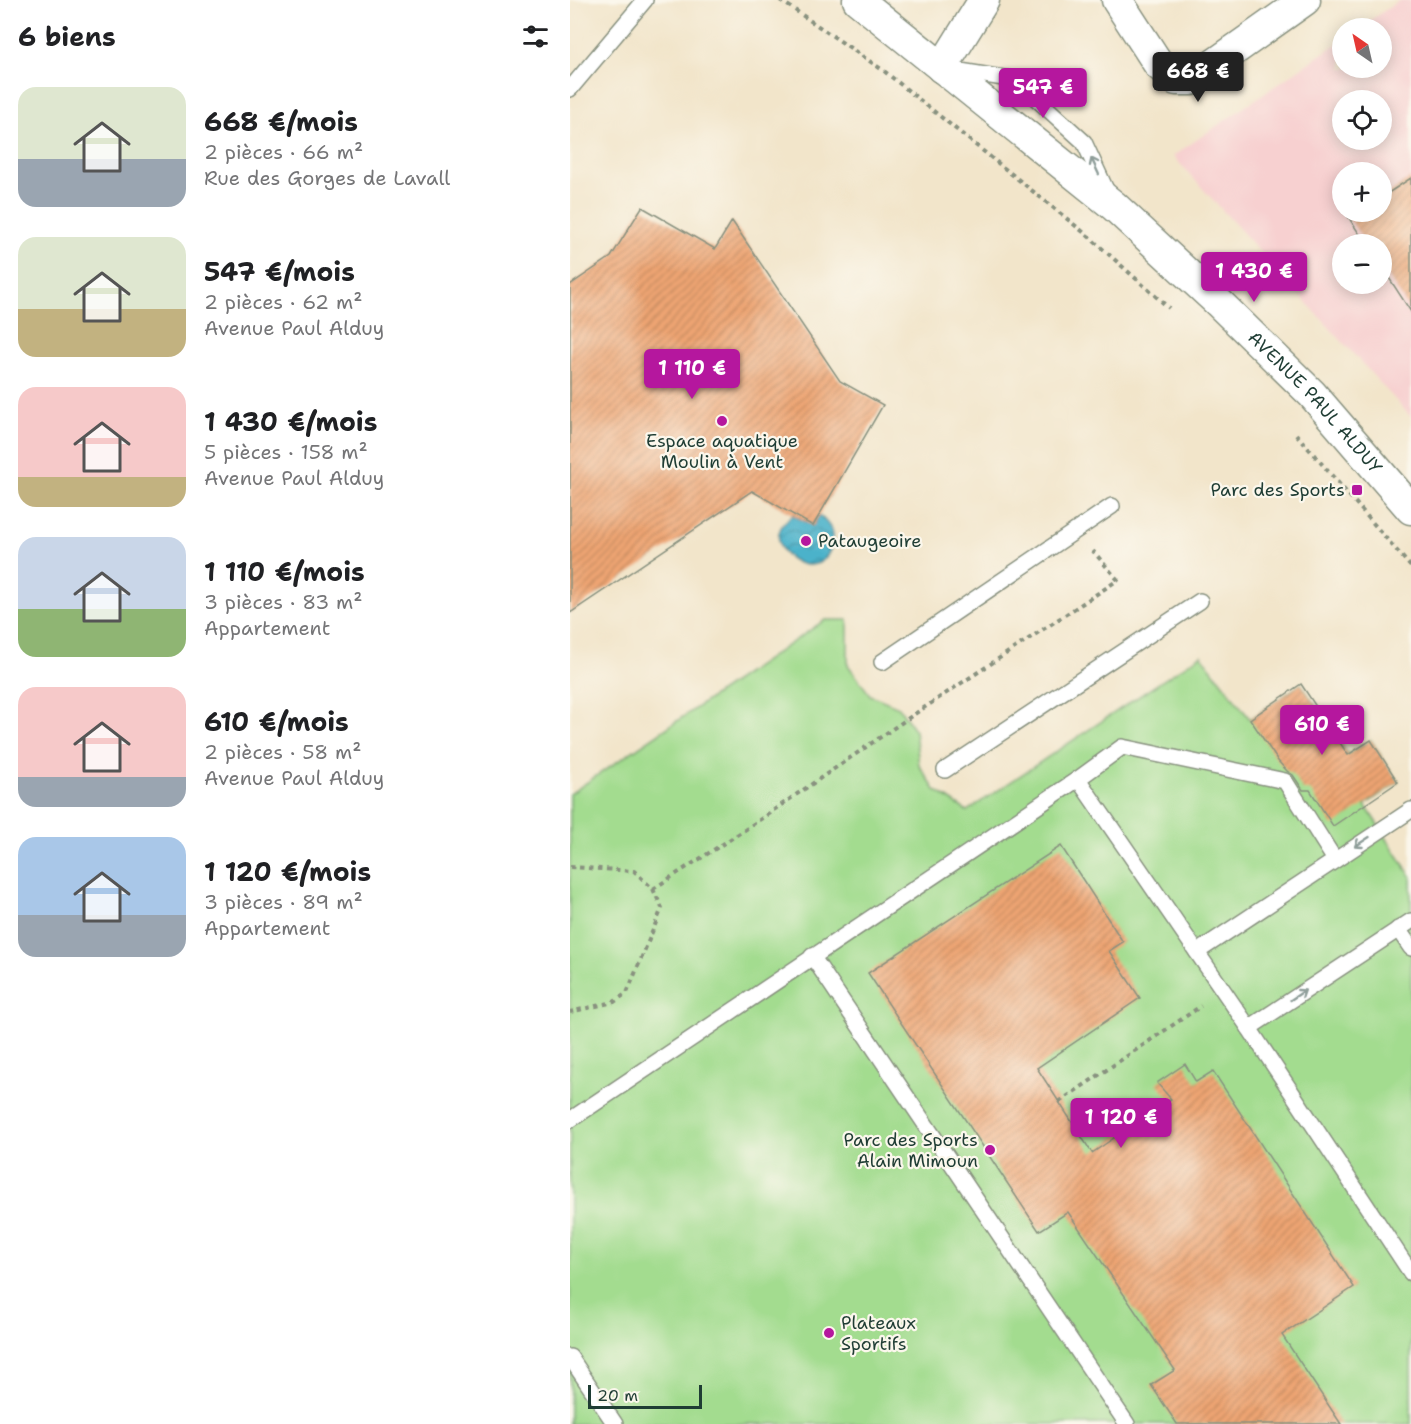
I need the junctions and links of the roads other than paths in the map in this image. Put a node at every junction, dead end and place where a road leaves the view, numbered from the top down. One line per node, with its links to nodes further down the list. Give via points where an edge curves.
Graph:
1 (645, 0): 7 (lane)
2 (858, 0): 6 (street, AVENUE PAUL ALDUY)
3 (984, 0): 6 (street)
4 (1117, 0): 5 (street, via 1159,65 1176,80 1192,80)
5 (1305, 0)
6 (942, 68): 9 (street, AVENUE PAUL ALDUY, via 1114,206 1220,304 1312,394)
7 (570, 89)
8 (1112, 506): 11 (lane)
9 (1411, 509)
10 (1200, 601): 12 (lane)
11 (882, 662)
12 (945, 770)
13 (1078, 779): 15 (lane, via 1122,747 1285,781); 18 (lane); 19 (lane)
14 (1411, 810): 15 (lane, one-way to 15)
15 (1335, 860): 18 (lane)
16 (1405, 925): 17 (lane); 20 (lane, one-way to 16)
17 (1411, 948)
18 (1197, 952): 20 (lane)
19 (812, 956): 21 (lane); 25 (lane)
20 (1249, 1028): 22 (lane)
21 (570, 1120)
22 (1411, 1273)
23 (570, 1357): 24 (lane)
24 (615, 1424)
25 (1127, 1424)

